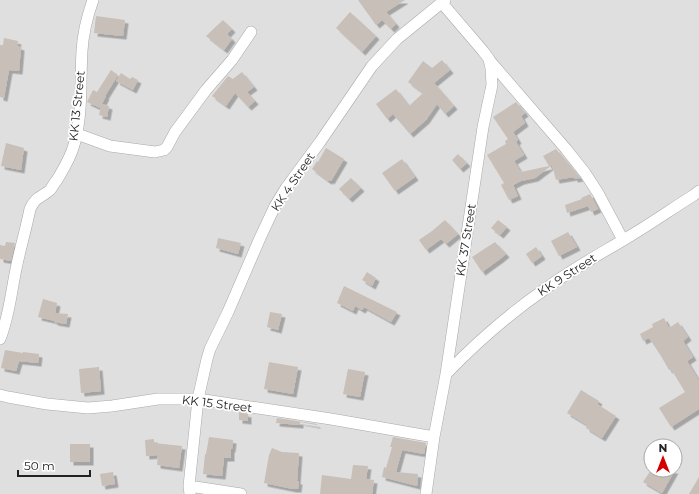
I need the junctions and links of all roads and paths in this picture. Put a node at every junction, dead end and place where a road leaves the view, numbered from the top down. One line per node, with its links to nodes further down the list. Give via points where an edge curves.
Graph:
1 (93, 0): 5 (street, KK 13 Street, via 86,18 82,50)
2 (444, 2): 4 (street, KK 37 Street); 11 (street, KK 4 Street, via 397,39 372,66 286,188 275,206 210,349)
3 (251, 32): 5 (street, via 164,150 155,152 110,146)
4 (488, 59): 7 (street, via 585,173); 9 (street, KK 37 Street, via 492,85 483,128)
5 (77, 134): 8 (street, KK 13 Street, via 68,163 50,190 33,202 30,209)
6 (697, 197): 7 (street, KK 9 Street)
7 (623, 240): 9 (street, KK 9 Street, via 544,289 468,351)
8 (0, 339)
9 (446, 374): 12 (street, KK 37 Street)
10 (0, 395): 11 (street, KK 15 Street, via 47,404 88,408 158,399)
11 (198, 399): 12 (street, KK 15 Street); 13 (street, KK 4 Street)
12 (434, 437): 15 (street, KK 37 Street)
13 (190, 490): 14 (street)
14 (242, 494)
15 (426, 494)

